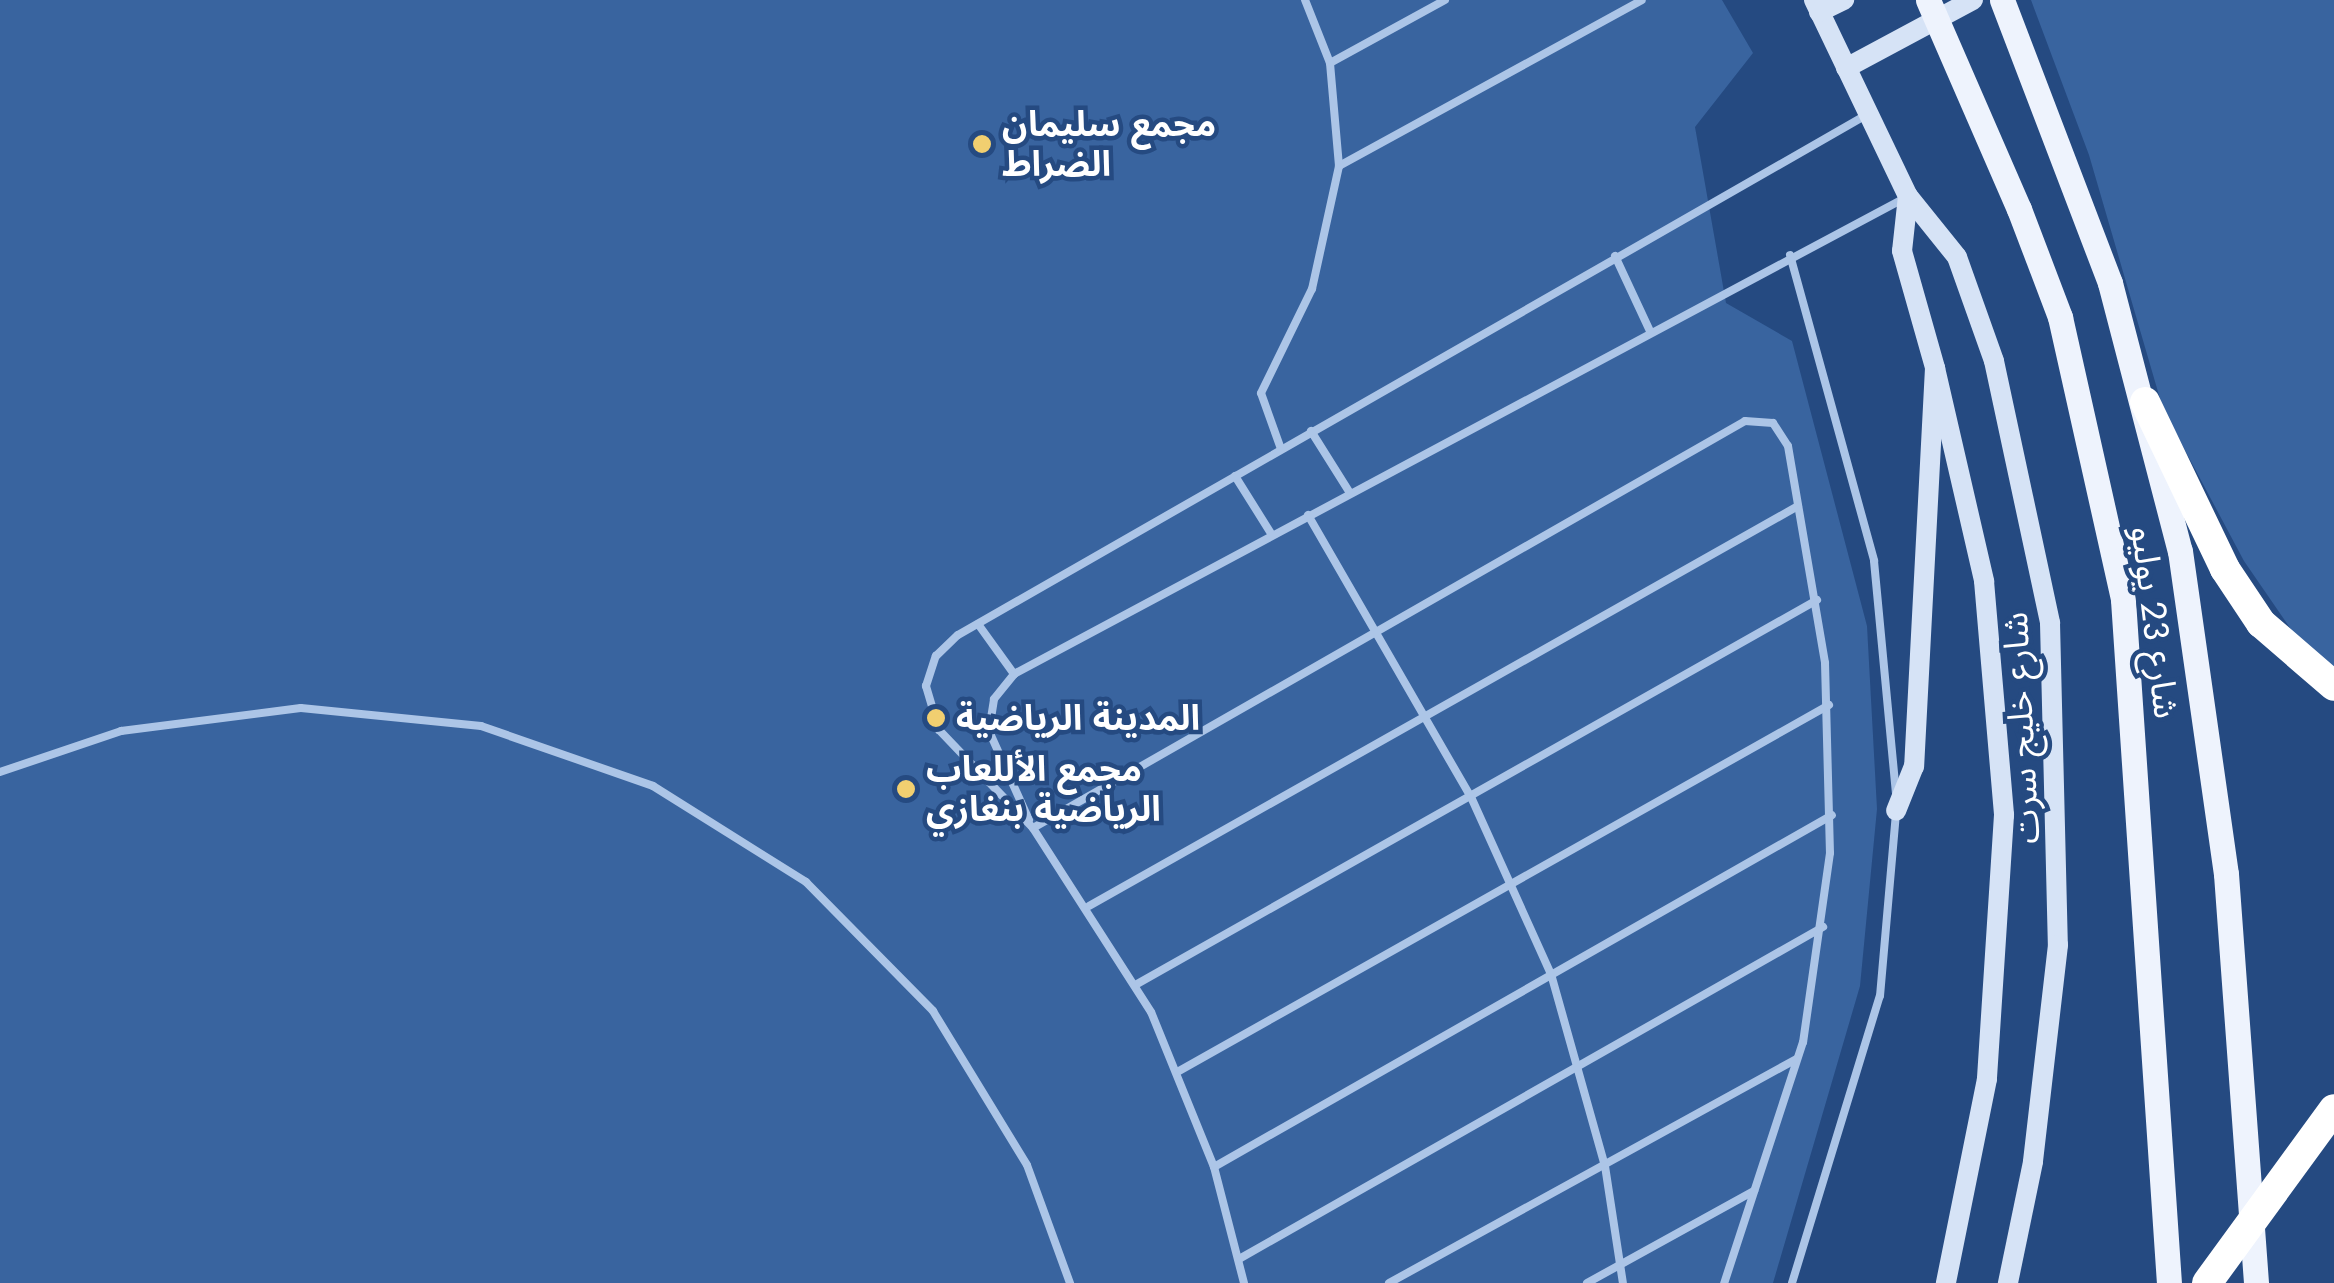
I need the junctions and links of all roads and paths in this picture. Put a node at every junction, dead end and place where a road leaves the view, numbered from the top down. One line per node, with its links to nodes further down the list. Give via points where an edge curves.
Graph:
1 (1306, 0): 9 (lane)
2 (1445, 0): 9 (lane)
3 (1642, 0): 12 (lane)
4 (1844, 0): 8 (main road)
5 (1928, 0): 61 (main road, شارع 23 يوليو, bridge, via 2060,317 2123,600)
6 (1973, 0): 10 (main road)
7 (2002, 0): 18 (main road, شارع 23 يوليو, via 2076,181)
8 (1816, 6): 10 (main road, شارع خليج سرت)
9 (1330, 62): 12 (lane)
10 (1846, 68): 11 (main road, شارع خليج سرت)
11 (1868, 114): 13 (main road, شارع خليج سرت); 15 (lane)
12 (1339, 166): 20 (lane, via 1312,290 1260,393)
13 (1908, 196): 14 (lane); 17 (main road, شارع خليج سرت, via 1902,251); 60 (main road, شارع خليج سرت, via 1957,257 1994,361 2050,624 2058,945 2033,1162)
14 (1790, 255): 16 (lane); 35 (lane, via 1874,561)
15 (1615, 256): 16 (lane); 19 (lane)
16 (1650, 331): 22 (lane)
17 (1935, 368): 35 (main road, via 1914,766); 59 (main road, شارع خليج سرت, via 1984,582 2004,815 1987,1078)
18 (2145, 402): 30 (highway, via 2225,568 2262,623); 63 (main road, شارع 23 يوليو, via 2201,659 2250,1112)
19 (1311, 432): 20 (lane); 22 (lane)
20 (1281, 448): 21 (lane)
21 (1235, 476): 25 (lane); 27 (lane)
22 (1350, 493): 24 (lane)
23 (1798, 506): 26 (lane); 28 (lane, via 1785,437 1772,423 1745,421); 32 (lane)
24 (1308, 515): 25 (lane); 28 (lane)
25 (1272, 535): 29 (lane)
26 (1816, 600): 31 (lane); 34 (lane)
27 (978, 624): 29 (lane); 37 (lane, via 936,656 927,702 939,730)
28 (1376, 632): 32 (lane); 37 (lane)
29 (1014, 674): 37 (lane, via 994,699 989,731)
30 (2334, 686)
31 (1829, 706): 36 (lane); 38 (lane)
32 (1424, 717): 34 (lane); 39 (lane)
33 (0, 772): 52 (lane, via 121,731 301,708 481,726 653,786 806,882 933,1011 1014,1138)
34 (1471, 798): 38 (lane); 42 (lane)
35 (1896, 811): 58 (lane, via 1880,996)
36 (1832, 815): 40 (lane); 41 (lane)
37 (1034, 828): 39 (lane)
38 (1514, 886): 41 (lane); 45 (lane)
39 (1089, 906): 42 (lane)
40 (1823, 927): 43 (lane); 44 (lane)
41 (1550, 974): 44 (lane); 48 (lane)
42 (1137, 984): 45 (lane)
43 (1798, 1058): 47 (lane); 49 (lane)
44 (1581, 1071): 47 (lane); 50 (lane)
45 (1179, 1072): 48 (lane)
46 (2334, 1109): 62 (highway, bridge)
47 (1605, 1166): 51 (lane); 54 (lane)
48 (1214, 1167): 50 (lane)
49 (1754, 1191): 51 (lane); 57 (lane)
50 (1239, 1260): 53 (lane)
51 (1621, 1264): 55 (lane); 56 (lane)
52 (1070, 1283)
53 (1244, 1283)
54 (1389, 1283)
55 (1587, 1283)
56 (1623, 1283)
57 (1724, 1283)
58 (1792, 1283)
59 (1946, 1283)
60 (2008, 1283)
61 (2169, 1283)
62 (2207, 1283)
63 (2256, 1283)

